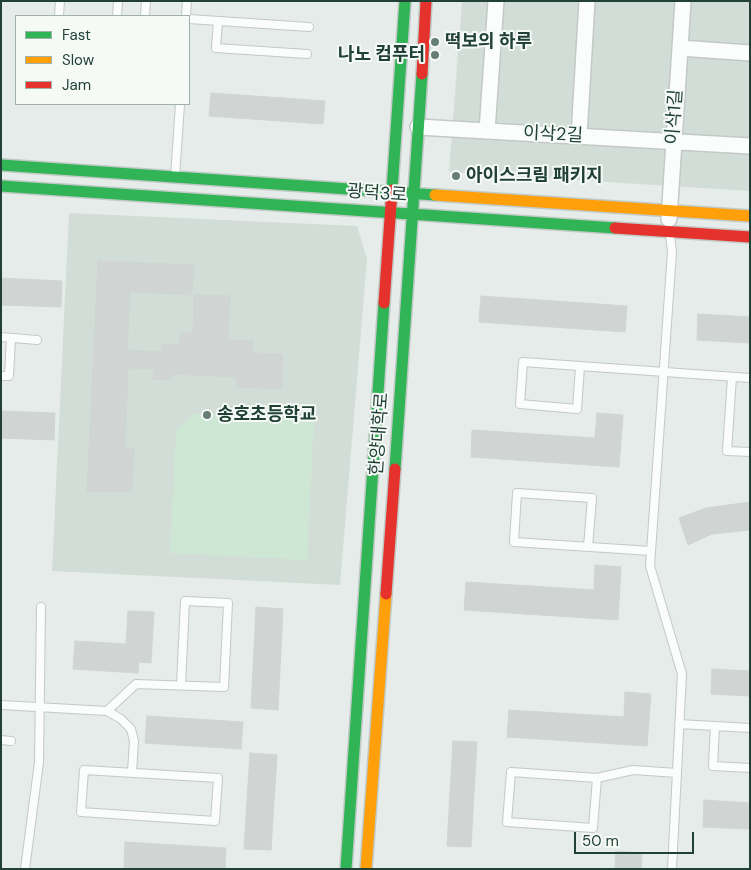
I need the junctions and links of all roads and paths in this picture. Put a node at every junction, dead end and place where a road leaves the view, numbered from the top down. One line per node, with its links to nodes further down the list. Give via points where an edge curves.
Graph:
1 (60, 1): 10 (lane)
2 (118, 1): 11 (lane)
3 (146, 1): 12 (lane)
4 (187, 1): 13 (lane)
5 (405, 1): 29 (street, 한양대학로)
6 (426, 1): 21 (street, 한양대학로)
7 (496, 1): 22 (street)
8 (587, 1): 23 (street)
9 (683, 1): 17 (street, 이삭1길)
10 (59, 15)
11 (117, 15)
12 (145, 15)
13 (186, 15)
14 (190, 19): 15 (lane)
15 (218, 21): 16 (lane); 19 (lane, via 216,48)
16 (309, 27)
17 (680, 48): 18 (street); 24 (street, 이삭1길)
18 (750, 53)
19 (308, 54)
20 (180, 105): 27 (lane)
21 (418, 127): 22 (street, 이삭2길); 30 (street, 한양대학로)
22 (487, 131): 23 (street, 이삭2길)
23 (579, 136): 24 (street, 이삭2길)
24 (674, 142): 25 (street, 이삭2길); 31 (street, 이삭1길)
25 (750, 146)
26 (1, 165): 27 (street, 광덕3로)
27 (175, 177): 29 (street, 광덕3로)
28 (1, 186): 32 (street, 광덕3로)
29 (392, 192): 30 (street, 광덕3로); 32 (street, 한양대학로)
30 (415, 193): 31 (street, 광덕3로); 33 (street, 한양대학로)
31 (668, 210): 34 (street, 광덕3로); 35 (street, 이삭1길)
32 (390, 213): 33 (street, 광덕3로); 63 (street, 한양대학로)
33 (413, 214): 35 (street, 광덕3로); 64 (street, 한양대학로)
34 (750, 216)
35 (670, 232): 36 (street, 광덕3로); 41 (lane, via 672,252)
36 (750, 237)
37 (1, 337): 38 (lane)
38 (11, 338): 39 (lane); 42 (lane, via 9,376)
39 (37, 340)
40 (580, 367): 40 (lane, via 577,409 520,404 523,362); 41 (lane)
41 (664, 373): 43 (lane); 47 (lane)
42 (1, 376)
43 (732, 377): 44 (lane); 45 (lane, via 727,451)
44 (750, 378)
45 (750, 452)
46 (588, 547): 46 (lane, via 592,498 517,493 514,542); 47 (lane)
47 (651, 551): 53 (lane, via 650,566 682,674)
48 (41, 607): 51 (lane)
49 (181, 685): 49 (lane, via 185,601 228,603 224,687); 52 (lane, via 136,684)
50 (1, 705): 51 (lane)
51 (40, 707): 52 (lane); 62 (lane, via 39,762)
52 (107, 711): 59 (lane, via 130,729 134,741)
53 (679, 724): 54 (lane); 60 (lane)
54 (715, 726): 55 (lane); 58 (lane, via 714,766)
55 (750, 728)
56 (1, 740): 57 (lane)
57 (11, 741)
58 (750, 768)
59 (132, 772): 59 (lane, via 218,778 215,821 81,812 84,770)
60 (677, 773): 61 (lane, via 634,770); 65 (lane)
61 (597, 778): 61 (lane, via 511,772 507,822 593,828)
62 (25, 869)
63 (346, 869)
64 (366, 869)
65 (672, 869)

